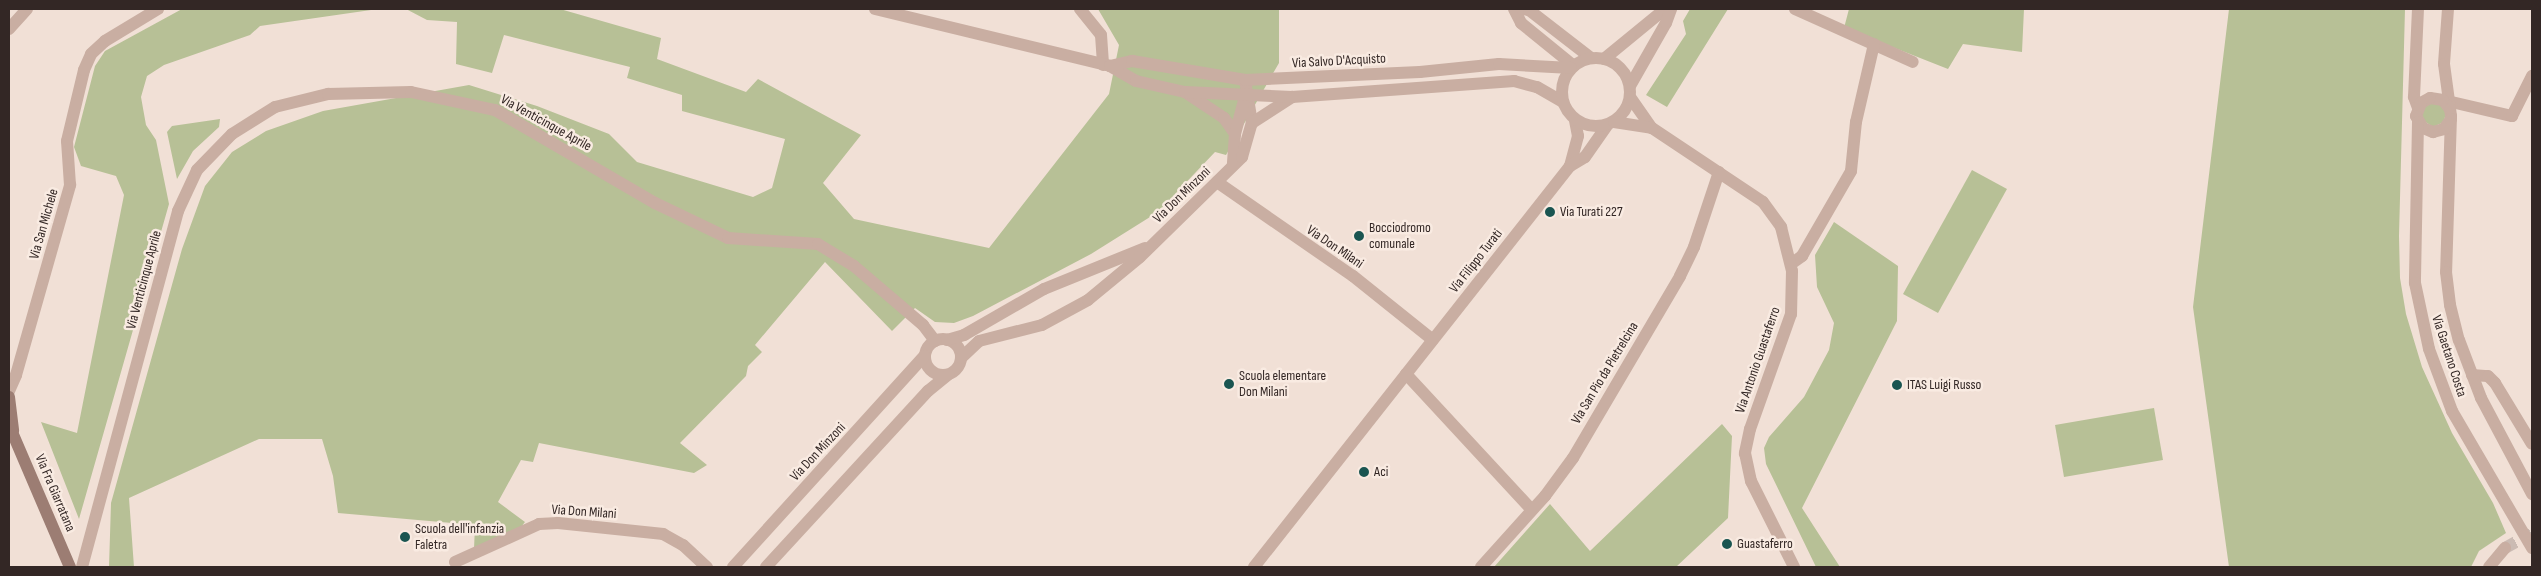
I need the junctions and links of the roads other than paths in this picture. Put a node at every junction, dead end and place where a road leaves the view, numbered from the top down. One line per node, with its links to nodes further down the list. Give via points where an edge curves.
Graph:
1 (27, 9): 12 (street)
2 (158, 9): 46 (street, Via San Michele, via 105,41 90,54 67,141 70,185)
3 (875, 9): 16 (street, Via Salvo D'Acquisto)
4 (1080, 9): 16 (street, via 1101,35)
5 (1514, 9): 17 (street, via 1521,23)
6 (1522, 9): 14 (street, via 1529,10)
7 (1665, 9): 14 (street)
8 (1671, 9): 21 (street)
9 (1795, 9): 13 (street)
10 (2418, 9): 25 (street, via 2414,97)
11 (2448, 9): 26 (street, Via Gaetano Costa, via 2444,64)
12 (9, 29)
13 (1874, 44): 15 (street); 38 (street, via 1856,122 1851,171 1802,256)
14 (1598, 58): 17 (street); 21 (street, via 1621,69)
15 (1913, 62)
16 (1106, 66): 19 (street, Via Salvo D'Acquisto, via 1132,61); 20 (street, Via Salvo D'Acquisto, via 1136,81)
17 (1573, 67): 19 (street, Via Salvo D'Acquisto, via 1499,64 1420,72); 24 (street, via 1563,84)
18 (2532, 76): 26 (street, via 2512,116 2469,108)
19 (1245, 80): 23 (street)
20 (1185, 92): 23 (street, Via Salvo D'Acquisto); 32 (street, via 1224,118)
21 (1630, 92): 29 (street, via 1627,107); 31 (street)
22 (1292, 96): 23 (street, Via Salvo D'Acquisto); 24 (street, Via Salvo D'Acquisto, via 1498,81 1521,82); 30 (street)
23 (1245, 97): 30 (street); 32 (street)
24 (1563, 102): 27 (street)
25 (2418, 108): 26 (street, via 2430,98); 28 (street)
26 (2449, 109): 28 (street, via 2444,129 2433,132); 45 (street, Via Gaetano Costa, via 2447,283 2459,340)
27 (1575, 120): 29 (street, via 1596,126); 34 (street, via 1578,136)
28 (2418, 122): 53 (street, Via Gaetano Costa, via 2415,283 2429,349 2452,411)
29 (1610, 123): 31 (street); 34 (street, via 1585,157)
30 (1252, 124): 33 (street, Via Don Minzoni, via 1247,146)
31 (1652, 128): 35 (street, Via Antonio Guastaferro)
32 (1235, 134): 33 (street)
33 (1233, 165): 36 (street, Via Don Minzoni)
34 (1570, 166): 40 (street, Via Filippo Turati)
35 (1719, 172): 38 (street, Via Antonio Guastaferro, via 1774,214); 51 (street, Via San Pio da Pietrelcina, via 1694,247 1680,276 1573,458)
36 (1217, 182): 37 (street, Via Don Minzoni); 40 (street, Via Don Milani, via 1353,276)
37 (1152, 245): 39 (street, Via Don Minzoni, via 1044,289 964,335); 42 (street, Via Don Minzoni, via 1088,300 1042,325 979,341)
38 (1791, 264): 62 (street, Via Antonio Guastaferro, via 1794,285 1791,314 1750,429 1745,453 1751,481)
39 (941, 340): 41 (street, Via Don Minzoni); 42 (street, via 957,347); 56 (street, Via Venticinque Aprile, via 854,266 818,244 728,238 655,202 495,110 411,92 328,94 276,107 232,134 198,170 178,212)
40 (1433, 340): 43 (street, Via Filippo Turati)
41 (924, 356): 44 (street, via 929,369); 58 (street, Via Don Minzoni)
42 (961, 358): 44 (street, Via Don Minzoni, via 958,367)
43 (1406, 374): 51 (street); 60 (street, Via Filippo Turati)
44 (948, 375): 59 (street, Via Don Minzoni, via 928,391)
45 (2472, 375): 49 (street, via 2488,376 2495,383); 50 (street, Via Gaetano Costa, via 2480,398)
46 (9, 391)
47 (9, 397): 48 (main road, Via Fra Giarratana)
48 (11, 428): 55 (main road, Via Fra Giarratana)
49 (2532, 444)
50 (2532, 494)
51 (1532, 510): 61 (street, Via San Pio da Pietrelcina)
52 (2505, 548): 63 (street)
53 (2532, 548)
54 (455, 562): 57 (street, Via Don Milani, via 539,524 558,523 663,534 683,545)
55 (70, 567)
56 (82, 567)
57 (707, 567)
58 (733, 567)
59 (766, 567)
60 (1254, 567)
61 (1482, 567)
62 (1794, 567)
63 (2489, 567)

